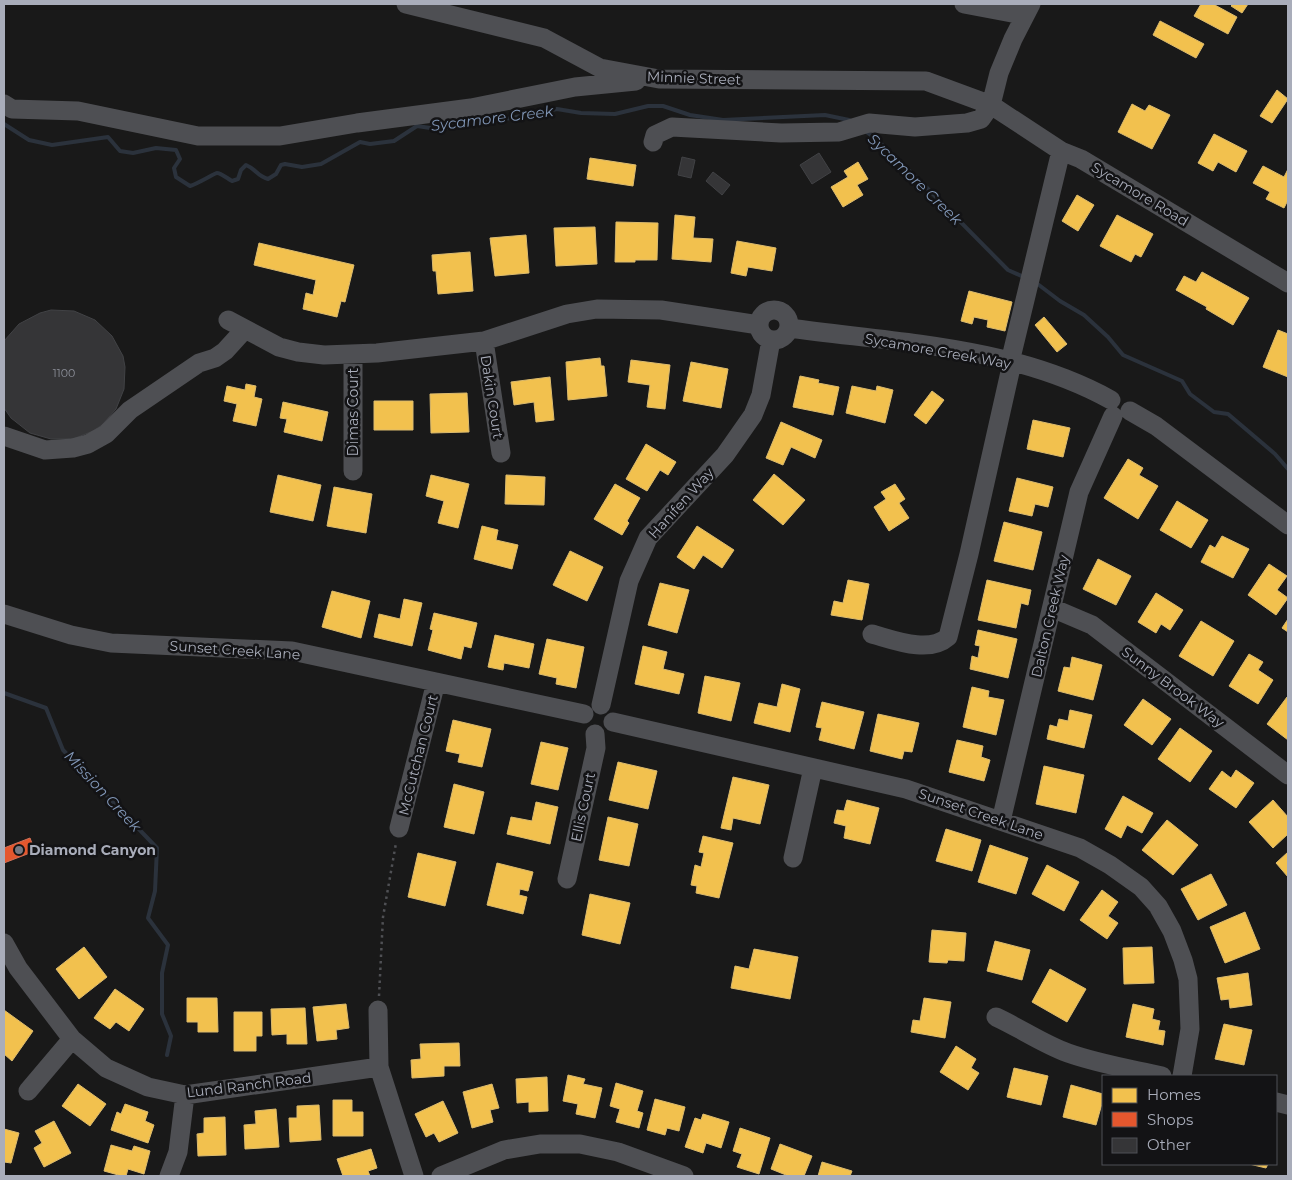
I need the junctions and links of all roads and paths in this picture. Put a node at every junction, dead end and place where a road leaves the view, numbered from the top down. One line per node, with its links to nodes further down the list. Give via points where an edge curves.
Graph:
1 (406, 4): 4 (street, Minnie Street, via 544,38 600,68)
2 (964, 4): 3 (street, via 1017,14)
3 (1028, 10): 6 (street, via 999,73)
4 (659, 79): 5 (street, via 575,87 470,108 280,136 198,136 78,111 12,109); 6 (street, Minnie Street, via 926,81)
5 (4, 104)
6 (991, 105): 7 (street, via 981,119 967,124 915,127 868,124 839,132 781,133 672,127 655,135); 8 (street, Sycamore Road)
7 (653, 142)
8 (1061, 151): 9 (street, Sycamore Road, via 1081,159); 17 (street)
9 (1288, 283)
10 (228, 320): 13 (street)
11 (759, 325): 12 (street, via 764,314 777,310 785,314); 14 (street, via 762,334); 15 (street, via 661,310 597,309 567,314)
12 (789, 328): 14 (street, via 784,338); 17 (street, Sycamore Creek Way, via 982,355)
13 (245, 329): 16 (street, via 279,347 298,352); 19 (street, via 216,358 199,362 130,410 106,434 88,444 45,450)
14 (771, 340): 27 (street, Hanifen Way, via 761,396 753,415 725,455 648,538 629,581)
15 (484, 341): 16 (street); 20 (street, Dakin Court)
16 (353, 354): 21 (street, Dimas Court)
17 (1011, 362): 18 (street, Sycamore Creek Way, via 1076,382); 25 (street, via 948,637 942,642 921,645)
18 (1118, 409): 22 (street, Sycamore Creek Way, via 1156,426); 23 (street, Dalton Creek Way, via 1078,492)
19 (4, 436)
20 (501, 453)
21 (353, 470)
22 (1288, 524)
23 (1052, 608): 32 (street, Sunny Brook Way, via 1092,626); 33 (street, Dalton Creek Way)
24 (4, 614): 26 (street, Sunset Creek Lane, via 71,635 111,643 292,651)
25 (872, 634)
26 (436, 682): 28 (street, Sunset Creek Lane); 34 (street, McCutchan Court)
27 (601, 705): 28 (street, via 591,706); 29 (street, via 612,713)
28 (584, 714): 30 (street, via 586,728)
29 (613, 722): 30 (street, via 608,732); 31 (street, Sunset Creek Lane)
30 (595, 734): 36 (street, Ellis Court, via 596,748)
31 (813, 768): 33 (street, Sunset Creek Lane, via 906,789); 35 (street)
32 (1288, 775)
33 (1001, 821): 43 (street, Sunset Creek Lane, via 1080,848 1110,864 1141,887 1158,906 1172,931 1188,979 1190,1029)
34 (399, 828): 38 (path, via 383,917)
35 (793, 858)
36 (567, 878)
37 (4, 943): 40 (street, Lund Ranch Road, via 18,968)
38 (378, 1010): 41 (street)
39 (996, 1017): 42 (street, via 1068,1053)
40 (72, 1039): 44 (street); 45 (street, Lund Ranch Road, via 106,1068 148,1086)
41 (379, 1067): 45 (street, Lund Ranch Road); 47 (street)
42 (1157, 1075)
43 (1182, 1075)
44 (28, 1091)
45 (185, 1095): 46 (street, via 178,1152)
46 (169, 1176)
47 (414, 1176)
48 (441, 1176): 49 (street, via 504,1150 548,1144 580,1144 618,1152)
49 (684, 1176)

